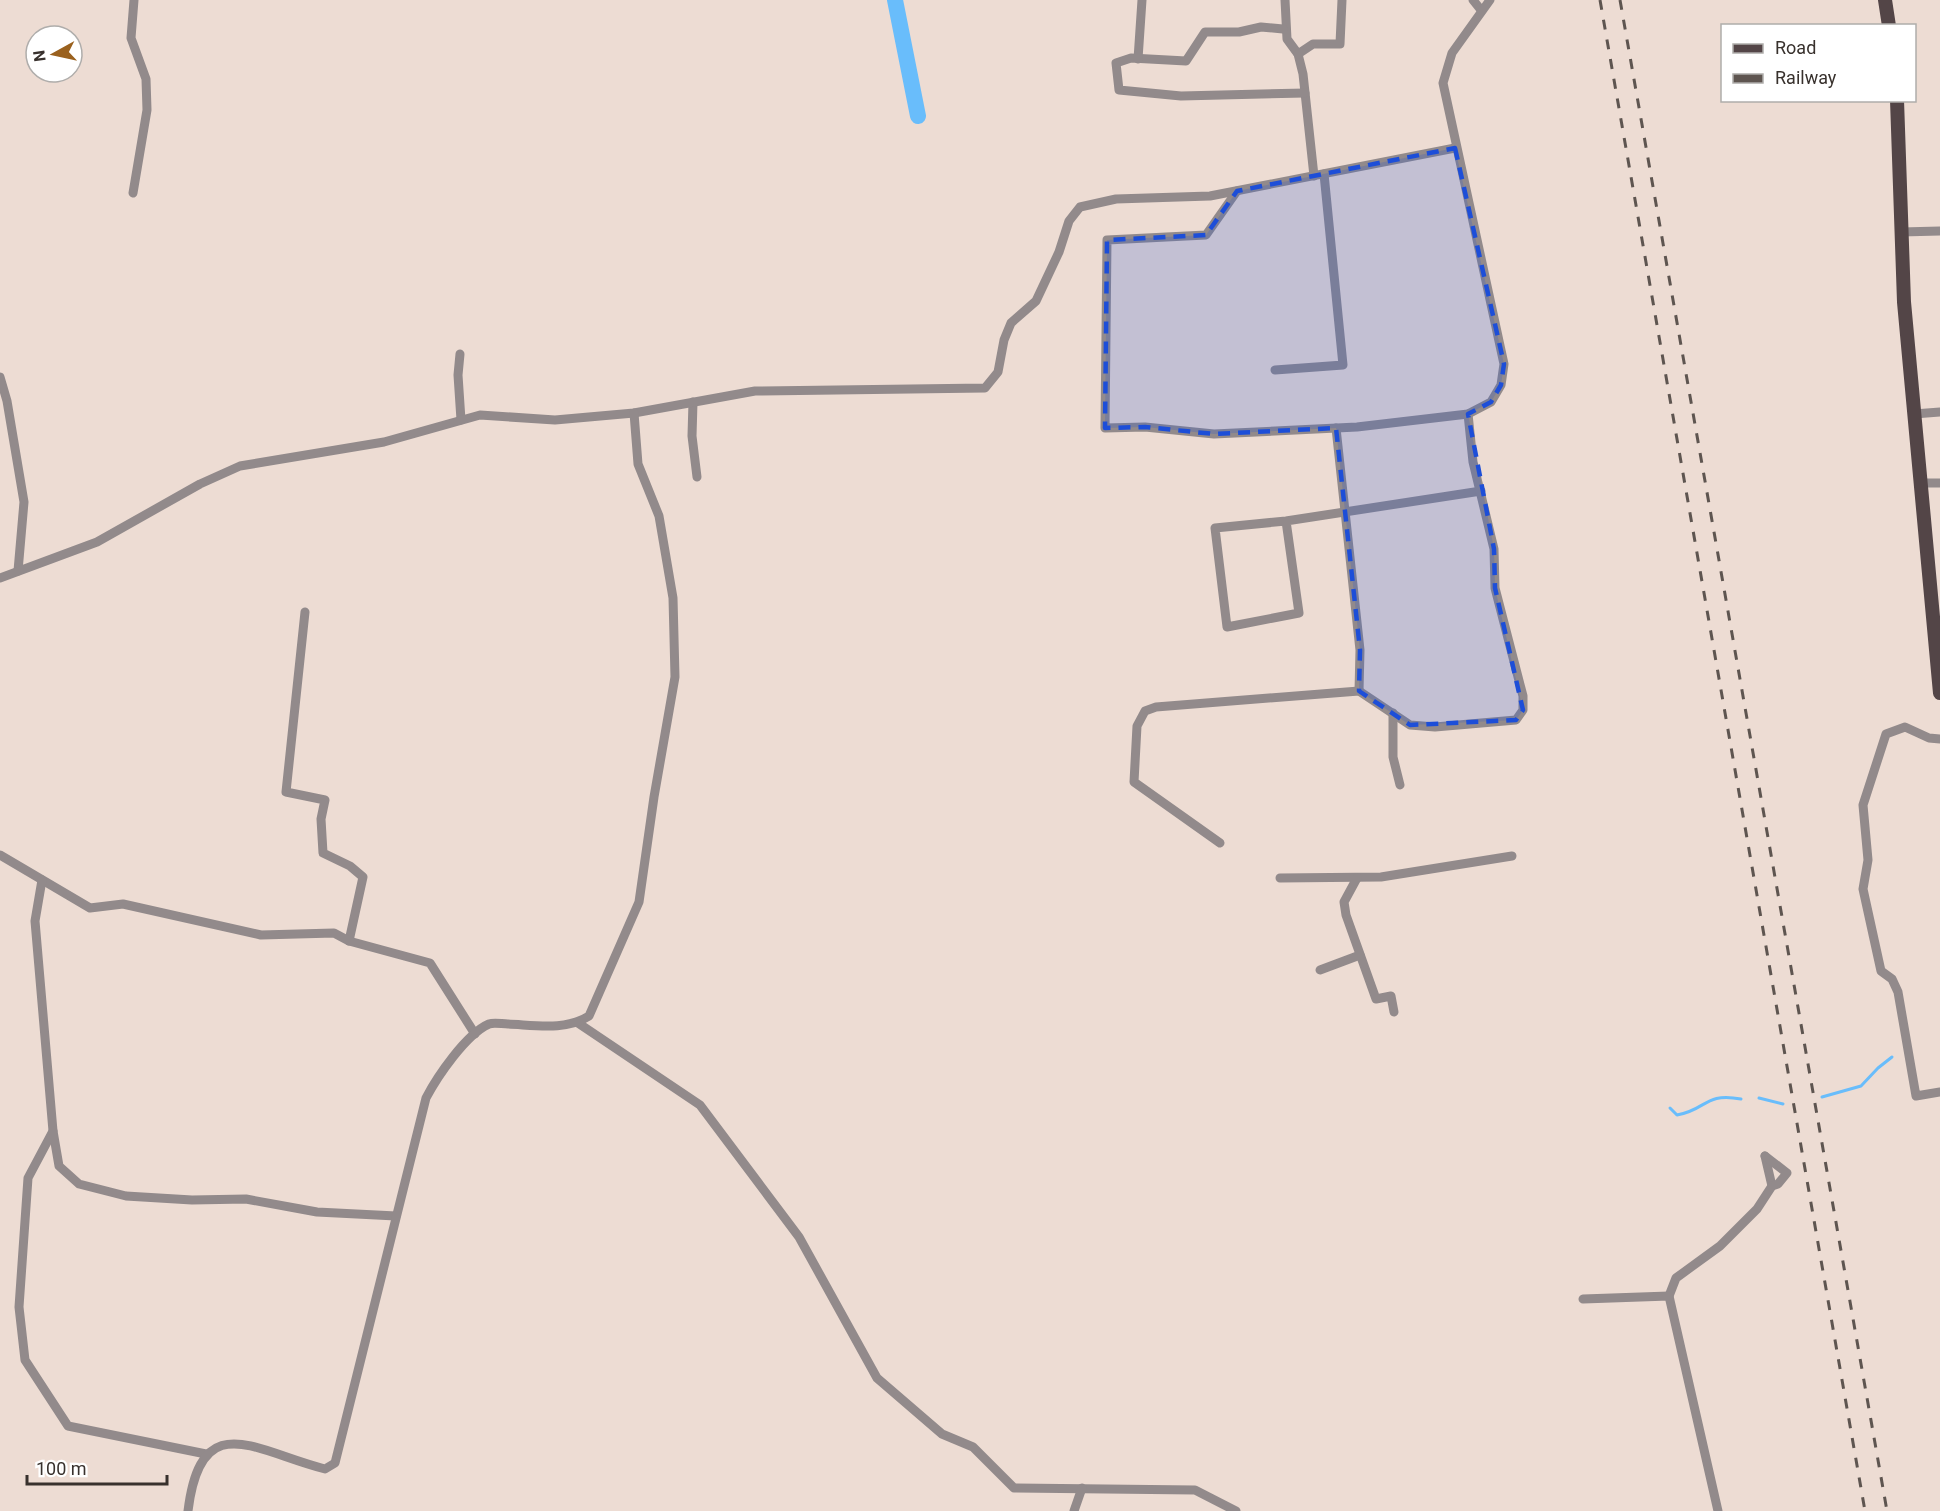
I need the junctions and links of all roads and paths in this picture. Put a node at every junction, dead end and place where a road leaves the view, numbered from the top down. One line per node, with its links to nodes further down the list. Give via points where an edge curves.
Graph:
1 (134, 0): 18 (street, via 131,38 146,79 147,110)
2 (1142, 0): 12 (street)
3 (1285, 0): 11 (street, via 1287,39)
4 (1342, 0): 11 (street, via 1340,44 1313,44)
5 (1473, 0): 8 (street)
6 (1490, 0): 8 (street)
7 (1885, 0): 9 (main road)
8 (1481, 10): 15 (street, via 1452,54 1443,83)
9 (1889, 24)
10 (1283, 29): 12 (street, via 1204,32 1186,62)
11 (1298, 54): 13 (street)
12 (1138, 58): 13 (street, via 1116,63 1119,90 1180,96)
13 (1305, 93): 16 (street)
14 (1897, 102): 20 (main road)
15 (1455, 148): 16 (street); 27 (street, via 1504,364 1501,385 1491,402)
16 (1319, 175): 17 (street); 22 (street, via 1343,365)
17 (1237, 191): 24 (street, via 1210,196 1116,199 1080,207 1069,221 1036,301 1011,322 998,372 985,388 755,391); 30 (street, via 1206,235 1107,240 1105,428 1145,427 1214,434)
18 (134, 193)
19 (1940, 231): 20 (street)
20 (1901, 232): 28 (main road)
21 (460, 354): 29 (street)
22 (1275, 370)
23 (0, 377): 37 (street, via 24,502)
24 (693, 402): 26 (street); 31 (street, via 692,436)
25 (1940, 412): 28 (street)
26 (634, 413): 29 (street, via 555,420 480,415); 55 (street, via 638,464 659,516 673,598 675,677 639,902 589,1016)
27 (1468, 414): 30 (street); 34 (street, via 1473,462)
28 (1914, 414): 32 (main road)
29 (461, 420): 37 (street, via 384,442 240,466 97,542)
30 (1336, 428): 35 (street)
31 (698, 477)
32 (1920, 483): 33 (street); 41 (main road)
33 (1940, 483)
34 (1481, 491): 35 (street); 42 (street, via 1494,549 1495,588 1523,710 1516,720 1435,727 1410,725)
35 (1345, 512): 36 (street); 40 (street, via 1360,650)
36 (1286, 521): 36 (street, via 1299,613 1227,627 1215,528)
37 (18, 571): 38 (street)
38 (0, 578)
39 (305, 612): 51 (street, via 286,792 325,800 322,853 363,877)
40 (1359, 691): 42 (street); 45 (street, via 1145,711 1137,726 1134,782)
41 (1940, 693)
42 (1393, 713): 44 (street, via 1394,757)
43 (1940, 740): 57 (street, via 1905,726 1886,734 1863,805 1868,860 1863,889 1881,971 1892,979 1898,992 1916,1096)
44 (1400, 785)
45 (1220, 843)
46 (0, 855): 50 (street)
47 (1512, 856): 49 (street)
48 (1280, 878): 49 (street)
49 (1357, 878): 52 (street, via 1344,902)
50 (42, 880): 51 (street, via 90,908 123,904 261,935 334,933); 58 (street, via 35,921)
51 (349, 941): 56 (street, via 430,963)
52 (1360, 955): 53 (street); 54 (street, via 1376,999 1392,996)
53 (1320, 970)
54 (1394, 1012)
55 (578, 1023): 56 (street, via 490,1024); 64 (street, via 700,1106 799,1237 877,1377 942,1434 973,1447 1014,1488)
56 (475, 1034): 60 (street, via 436,1079 426,1098)
57 (1940, 1092)
58 (53, 1131): 60 (street, via 59,1166 79,1184 126,1196 246,1198 317,1212); 63 (street, via 28,1178 19,1307 25,1360 68,1426)
59 (1772, 1186): 61 (street, via 1757,1209 1720,1246 1676,1278)
60 (396, 1216): 63 (street, via 335,1463 325,1469 238,1441 214,1447)
61 (1669, 1296): 62 (street); 68 (street)
62 (1583, 1299)
63 (206, 1454): 65 (street, via 191,1485)
64 (1082, 1488): 66 (street); 67 (street, via 1195,1490)
65 (188, 1511)
66 (1074, 1511)
67 (1236, 1511)
68 (1718, 1511)

